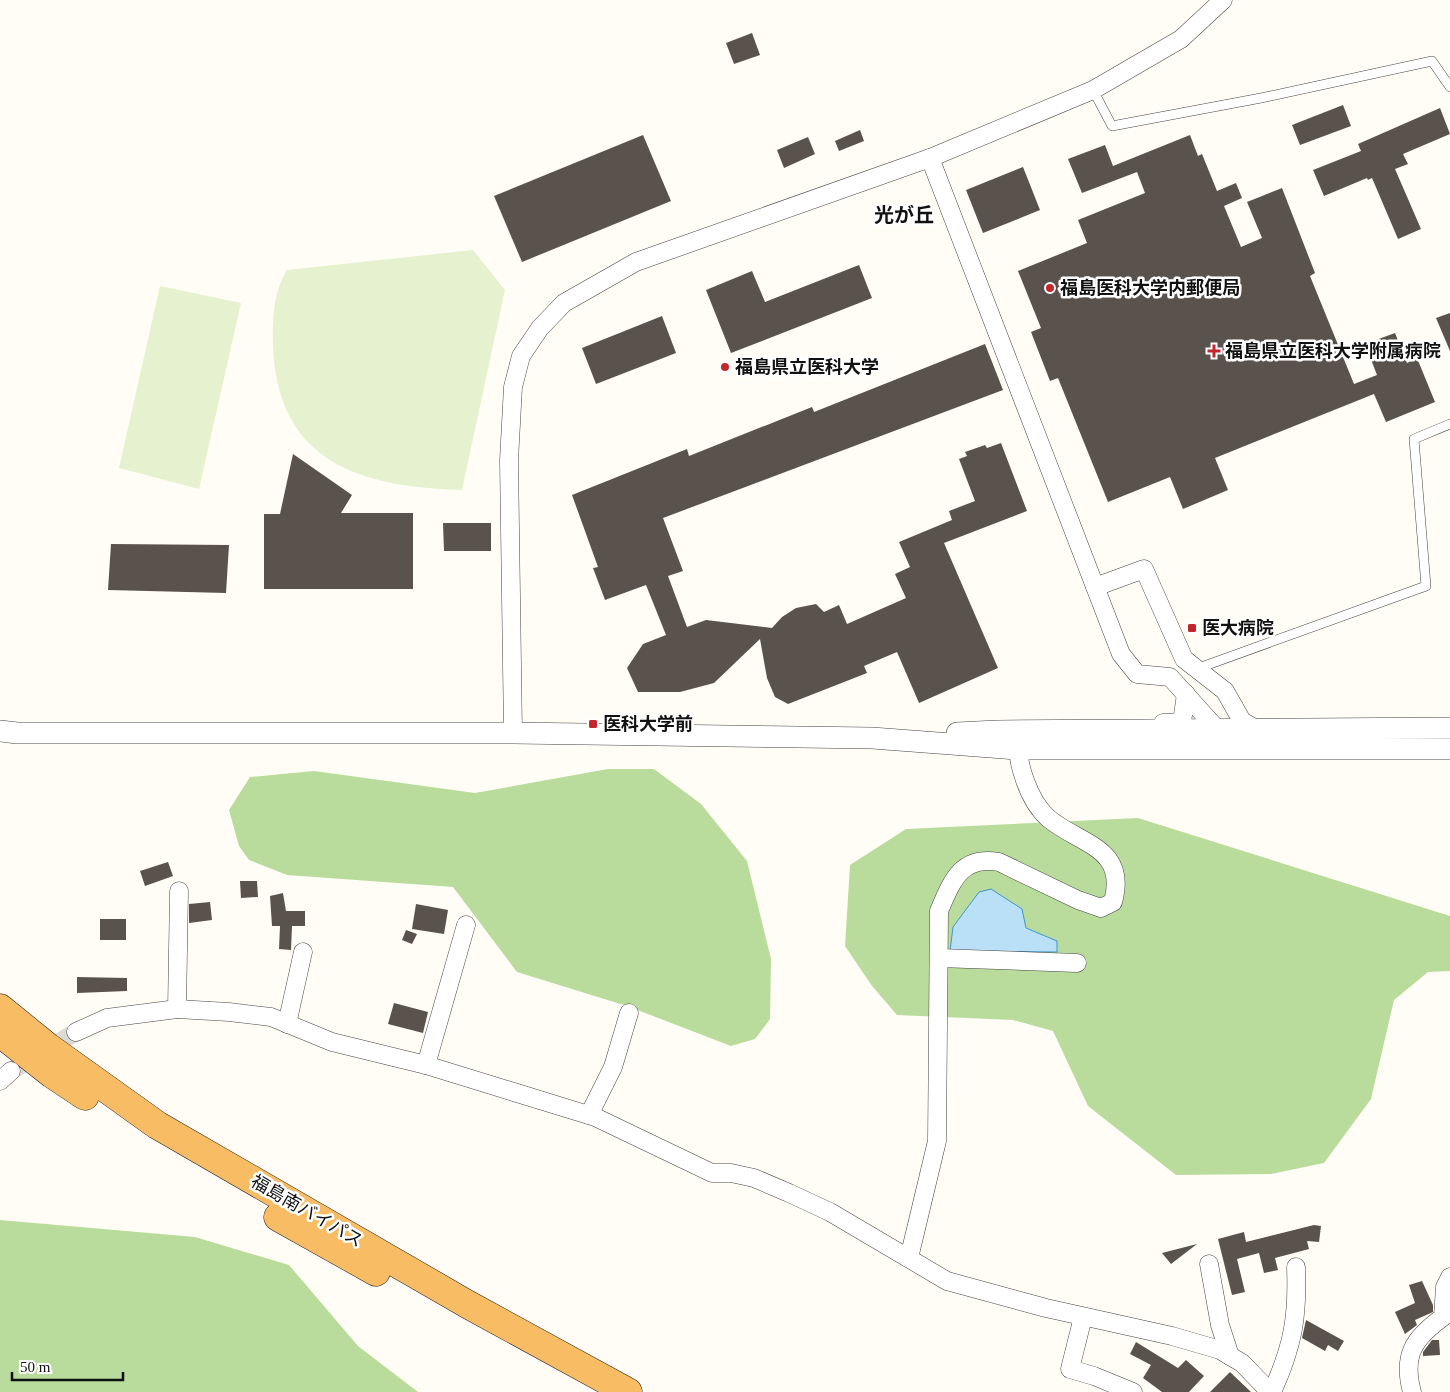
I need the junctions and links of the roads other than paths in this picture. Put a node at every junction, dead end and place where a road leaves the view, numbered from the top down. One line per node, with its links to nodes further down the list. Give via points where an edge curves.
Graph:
1 (1223, 0): 3 (street, via 1181,39)
2 (1450, 86): 3 (lane, via 1432,61 1112,126)
3 (1092, 90): 4 (street)
4 (930, 158): 6 (street); 15 (street, via 636,262 564,303 540,328 521,356 513,387 509,460)
5 (1450, 424): 7 (lane, via 1414,439 1426,586)
6 (1095, 587): 7 (street, via 1144,569 1184,659); 9 (street, via 1121,654 1137,674 1170,677)
7 (1196, 669): 8 (street)
8 (1222, 690): 10 (street, via 1242,721); 14 (street, via 1221,696 1230,719)
9 (1186, 694): 13 (street, via 1182,722 1121,725); 14 (street)
10 (1254, 728): 11 (street); 14 (street)
11 (1450, 728)
12 (0, 731): 15 (street, via 135,735)
13 (1112, 731): 14 (street); 16 (street)
14 (1224, 731): 17 (street, via 1243,743 1314,744); 19 (street)
15 (513, 733): 16 (street)
16 (1017, 740): 19 (street); 23 (street, via 1035,802 1048,818 1099,848 1114,868 1118,885 1113,902 1101,908 999,862 973,862 959,872 939,911)
17 (1321, 749): 18 (street); 19 (street)
18 (1450, 749)
19 (1201, 750)
20 (179, 891): 26 (street)
21 (466, 925): 31 (street)
22 (303, 952): 28 (street)
23 (938, 958): 24 (street); 33 (street, via 937,1141)
24 (1077, 963)
25 (0, 1008): 40 (highway, 福島南バイパス, via 48,1047 157,1125 458,1299)
26 (177, 1009): 28 (street, via 270,1017); 29 (street, via 108,1018)
27 (629, 1013): 32 (street, via 613,1067)
28 (287, 1024): 31 (street, via 332,1042)
29 (76, 1032)
30 (0, 1033): 39 (highway, 福島南バイパス, via 52,1074 227,1187)
31 (426, 1065): 32 (street)
32 (589, 1115): 33 (street, via 712,1173 754,1178 789,1192)
33 (909, 1258): 37 (street, via 947,1282)
34 (1210, 1264): 38 (street, via 1220,1325)
35 (1296, 1267): 42 (street, via 1298,1299 1288,1359)
36 (1450, 1277): 43 (street, via 1445,1287 1443,1317 1417,1338 1409,1356)
37 (1083, 1317): 38 (street, via 1172,1336); 41 (street, via 1070,1369)
38 (1230, 1356): 42 (street)
39 (594, 1392)
40 (628, 1392)
41 (1133, 1392)
42 (1271, 1392)
43 (1412, 1392)

